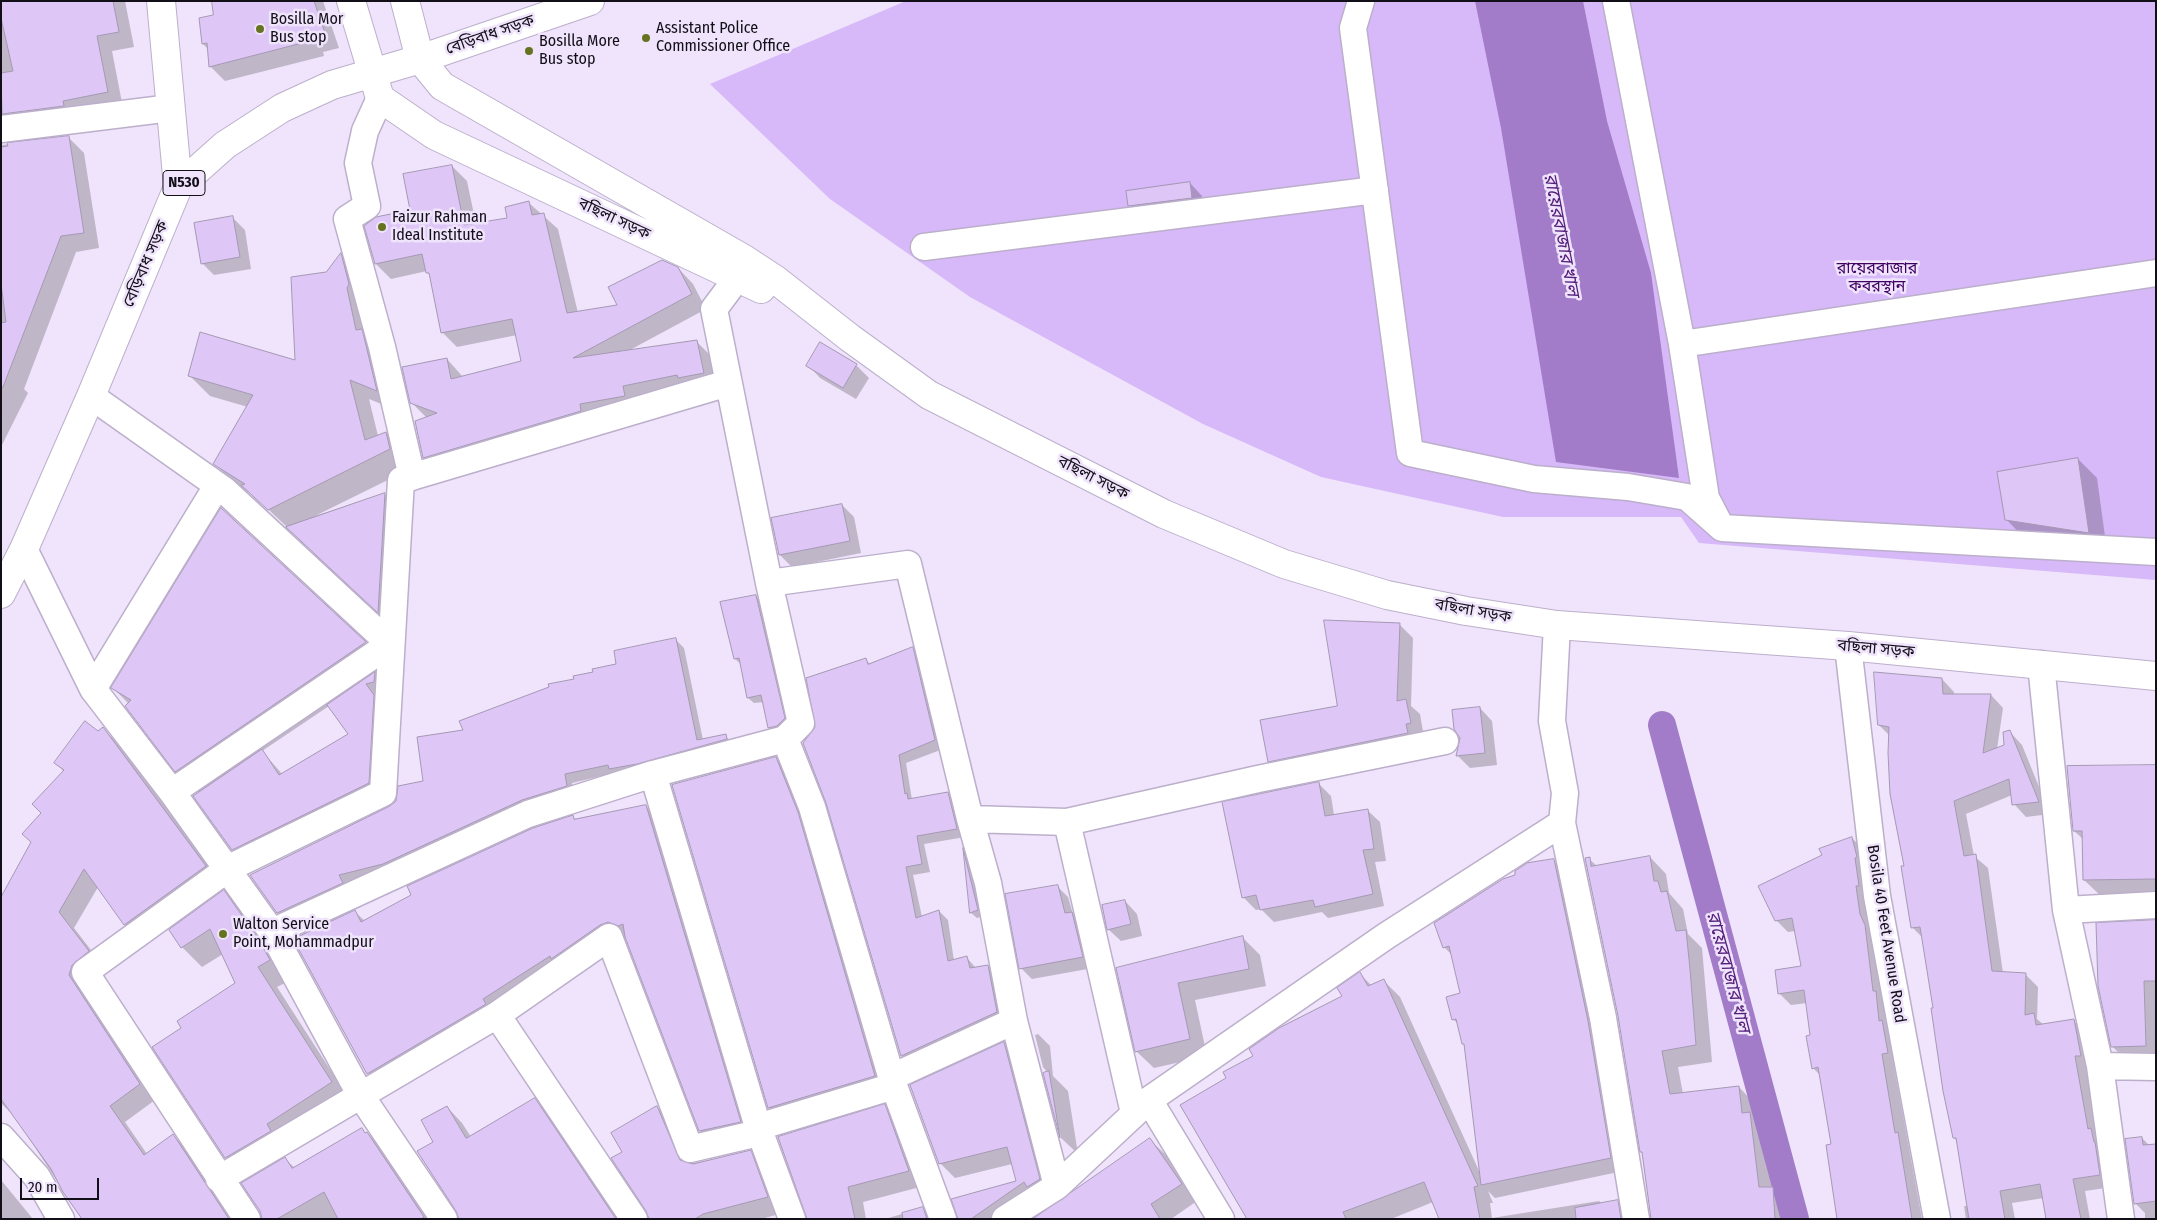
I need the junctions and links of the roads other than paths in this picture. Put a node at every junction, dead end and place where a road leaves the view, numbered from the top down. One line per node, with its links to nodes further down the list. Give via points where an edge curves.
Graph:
1 (161, 1): 10 (main road)
2 (351, 1): 8 (main road)
3 (405, 1): 7 (main road)
4 (590, 1): 7 (main road, বেড়িবাধ সড়ক / N530)
5 (1361, 1): 13 (street, via 1353,28)
6 (1616, 1): 18 (street)
7 (420, 59): 8 (main road, বেড়িবাধ সড়ক / N530); 17 (main road, বছিলা সড়ক, via 442,86 744,259)
8 (371, 72): 9 (main road); 12 (main road, বেড়িবাধ সড়ক / N530, via 332,85 282,108 225,146)
9 (380, 98): 16 (main road, বছিলা সড়ক, via 434,135); 21 (street, via 365,132 358,163 367,206 347,219 382,347)
10 (171, 108): 11 (street); 12 (main road)
11 (1, 129)
12 (178, 187): 20 (main road, বেড়িবাধ সড়ক / N530)
13 (1375, 190): 14 (street); 23 (street, via 1410,453 1534,479 1628,487 1687,497)
14 (924, 247)
15 (2156, 273): 18 (street)
16 (738, 277): 17 (main road, বছিলা সড়ক); 19 (street, via 714,309)
17 (850, 338): 28 (main road, বছিলা সড়ক, via 929,395 1164,514 1284,564 1387,595)
18 (1682, 344): 23 (street, via 1706,498)
19 (728, 382): 21 (street); 26 (street)
20 (91, 396): 22 (street); 24 (main road, বেড়িবাধ সড়ক / N530)
21 (412, 477): 29 (street, via 401,480)
22 (217, 486): 29 (street); 33 (street)
23 (1722, 528): 25 (street)
24 (24, 550): 27 (main road, বেড়িবাধ সড়ক / N530); 33 (street)
25 (2156, 552)
26 (769, 583): 34 (street, via 801,723); 38 (street, via 908,564)
27 (1, 594)
28 (1557, 624): 30 (main road, বছিলা সড়ক); 40 (street, via 1552,721 1565,793)
29 (390, 644): 37 (street); 41 (street, via 383,793)
30 (1848, 646): 31 (main road, বছিলা সড়ক); 65 (street, Bosila 40 Feet Avenue Road, via 1877,896)
31 (2041, 664): 32 (main road, বছিলা সড়ক); 43 (street)
32 (2156, 676)
33 (93, 689): 37 (street)
34 (785, 740): 36 (street); 49 (street, via 812,807)
35 (1445, 741): 39 (street)
36 (653, 774): 44 (street, via 528,814); 52 (street)
37 (172, 792): 41 (street)
38 (970, 819): 39 (street); 46 (street, via 988,883)
39 (1067, 822): 51 (street)
40 (1562, 822): 51 (street, via 1386,936); 64 (street, via 1603,1018)
41 (228, 868): 44 (street); 54 (street, via 85,972)
42 (2156, 905): 43 (street)
43 (2066, 910): 47 (street)
44 (272, 932): 50 (street)
45 (497, 1015): 50 (street); 52 (street, via 608,937 690,1149 750,1134); 60 (street)
46 (1014, 1021): 49 (street); 55 (street)
47 (2100, 1066): 48 (street); 66 (street)
48 (2156, 1067)
49 (893, 1082): 52 (street); 62 (street)
50 (361, 1096): 54 (street); 59 (street)
51 (1142, 1106): 55 (street); 63 (street)
52 (758, 1127): 61 (street)
53 (1, 1137): 57 (street, via 36,1178)
54 (219, 1179): 58 (street)
55 (1056, 1186): 56 (street)
56 (1021, 1214)
57 (61, 1219)
58 (247, 1219)
59 (444, 1219)
60 (634, 1219)
61 (792, 1219)
62 (943, 1219)
63 (1221, 1219)
64 (1636, 1219)
65 (1937, 1219)
66 (2121, 1219)

